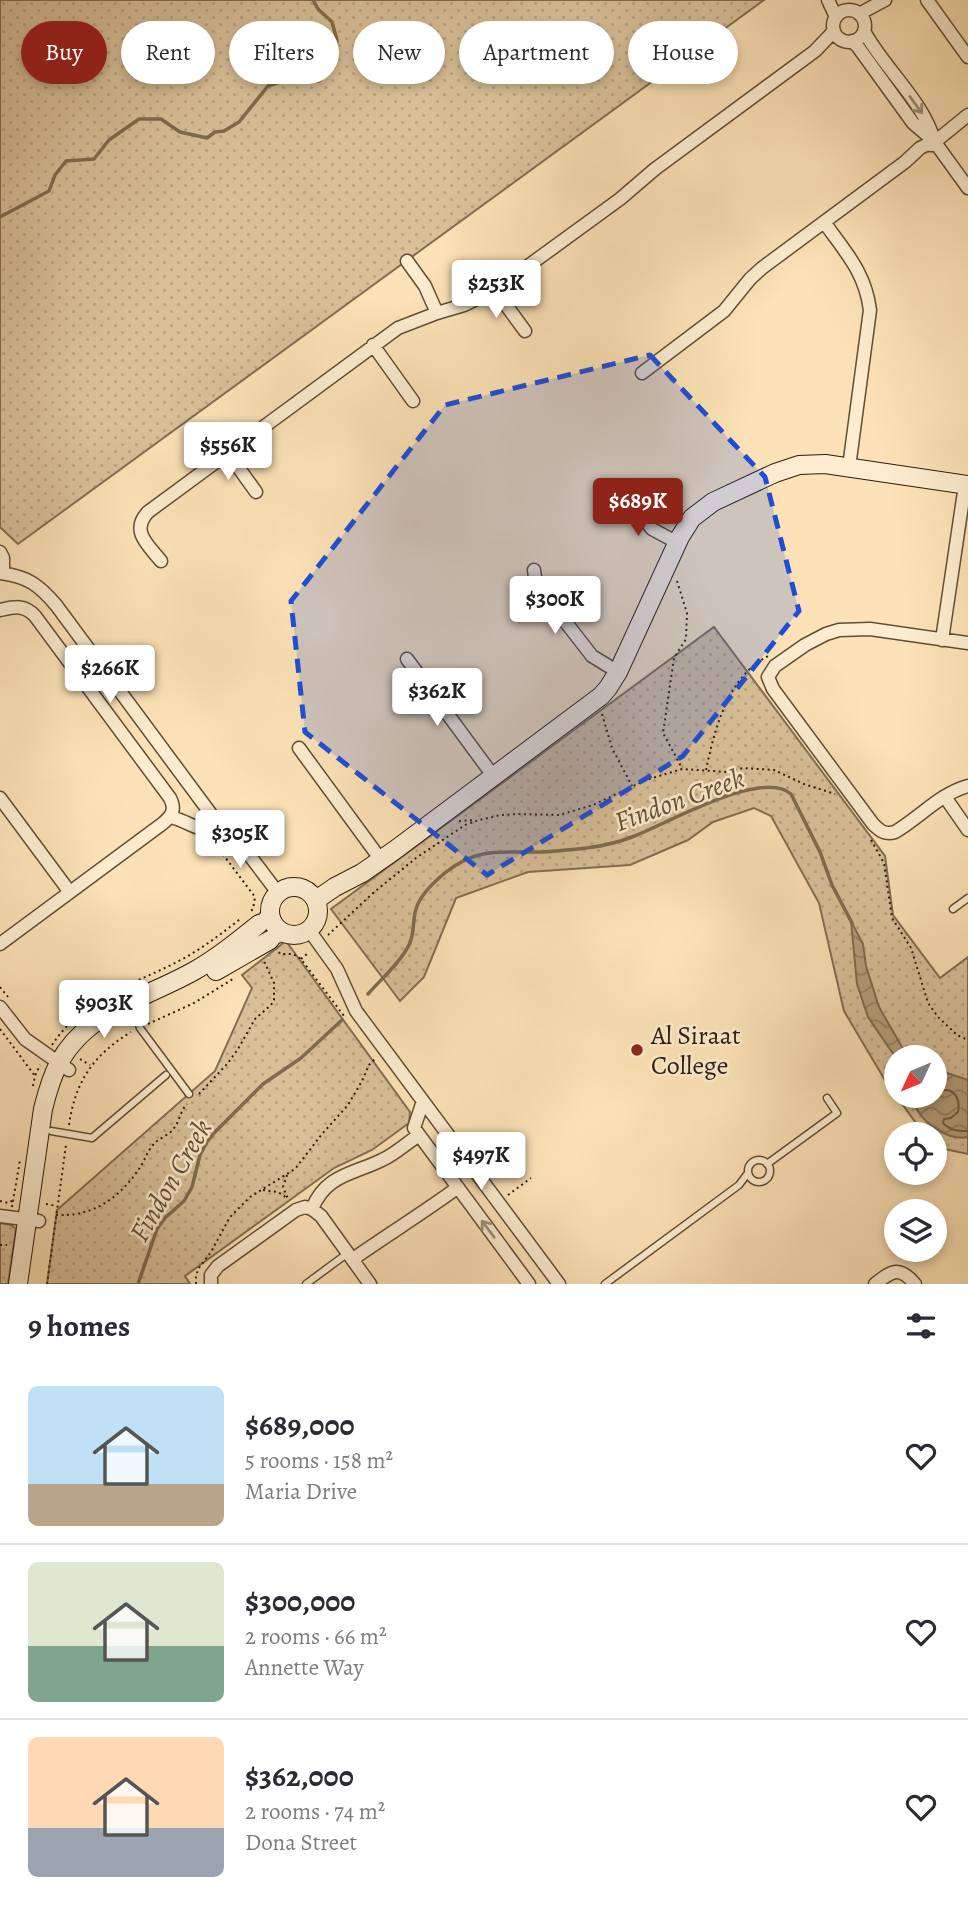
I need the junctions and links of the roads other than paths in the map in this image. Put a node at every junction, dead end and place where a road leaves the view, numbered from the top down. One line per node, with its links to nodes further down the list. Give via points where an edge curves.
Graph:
1 (828, 0): 5 (street)
2 (835, 0): 5 (street)
3 (927, 0): 7 (street)
4 (884, 1): 5 (street)
5 (854, 19): 6 (street, via 859,38); 6 (street, via 833,26); 9 (street, one-way to 9, via 927,121)
6 (843, 37): 9 (street, via 858,47 913,123); 13 (street, via 815,51)
7 (968, 57)
8 (968, 115): 9 (street)
9 (934, 141): 10 (street); 11 (street)
10 (968, 188)
11 (824, 222): 17 (street, via 750,279 715,319); 20 (street, via 861,274 870,310)
12 (407, 261): 14 (street)
13 (495, 290): 14 (street); 15 (street)
14 (437, 313): 16 (street, via 398,328)
15 (525, 331)
16 (373, 345): 18 (street); 19 (street)
17 (642, 373)
18 (413, 401)
19 (228, 453): 22 (street); 26 (street, via 141,520 145,541)
20 (849, 467): 21 (street); 24 (street, via 817,463 775,473 700,511)
21 (966, 485): 30 (street)
22 (256, 492)
23 (628, 497): 24 (street, via 652,529)
24 (678, 543): 33 (street)
25 (0, 552): 28 (street)
26 (161, 561)
27 (534, 570): 33 (street, via 536,584 592,656)
28 (2, 573): 40 (street, via 41,587)
29 (0, 610): 39 (street, via 21,607 35,616 170,798)
30 (942, 639): 31 (street); 37 (street, via 870,629 839,630 816,638 769,674 770,685 881,832 895,832)
31 (968, 643)
32 (407, 659): 35 (street)
33 (618, 673): 35 (street, via 595,702)
34 (299, 748): 42 (street)
35 (494, 777): 42 (street)
36 (968, 786): 37 (street)
37 (944, 797): 41 (street)
38 (0, 798): 43 (street)
39 (171, 817): 40 (street, via 200,830); 43 (street)
40 (222, 828): 44 (street)
41 (968, 830)
42 (381, 860): 46 (street)
43 (69, 891): 50 (street)
44 (278, 893): 46 (street, via 298,887); 48 (street)
45 (968, 898): 47 (lane)
46 (316, 900): 49 (street)
47 (953, 909)
48 (264, 918): 51 (street, via 275,925); 54 (street, via 196,970 99,1019 82,1034)
49 (314, 937): 51 (street, via 294,935); 58 (street, via 337,969 356,1011)
50 (0, 944)
51 (275, 944): 53 (street, via 232,960)
52 (0, 1007): 54 (street, via 25,1039)
53 (137, 1020): 54 (street, via 111,1025); 56 (lane)
54 (69, 1058): 59 (street, via 56,1104); 68 (street, via 50,1084 43,1109)
55 (166, 1075): 59 (lane, via 92,1138)
56 (190, 1097)
57 (827, 1098): 61 (lane, via 837,1113)
58 (423, 1101): 60 (street, via 414,1128); 75 (street)
59 (59, 1133): 68 (street)
60 (419, 1135): 65 (street); 66 (street, via 382,1160 339,1178 318,1196)
61 (767, 1164): 62 (lane, via 755,1160); 63 (lane, via 767,1178)
62 (748, 1173): 63 (lane); 64 (lane)
63 (754, 1181): 64 (lane)
64 (739, 1185): 76 (lane)
65 (457, 1188): 69 (street); 74 (street, one-way to 65)
66 (312, 1209): 69 (street); 70 (street, via 296,1210 218,1266)
67 (0, 1216): 68 (street)
68 (41, 1218): 71 (street)
69 (350, 1256): 72 (lane); 73 (street)
70 (211, 1282)
71 (32, 1283)
72 (306, 1284)
73 (370, 1284)
74 (529, 1284)
75 (559, 1284)
76 (605, 1284)
77 (875, 1284): 78 (street, via 895,1272 904,1273)
78 (915, 1284)

